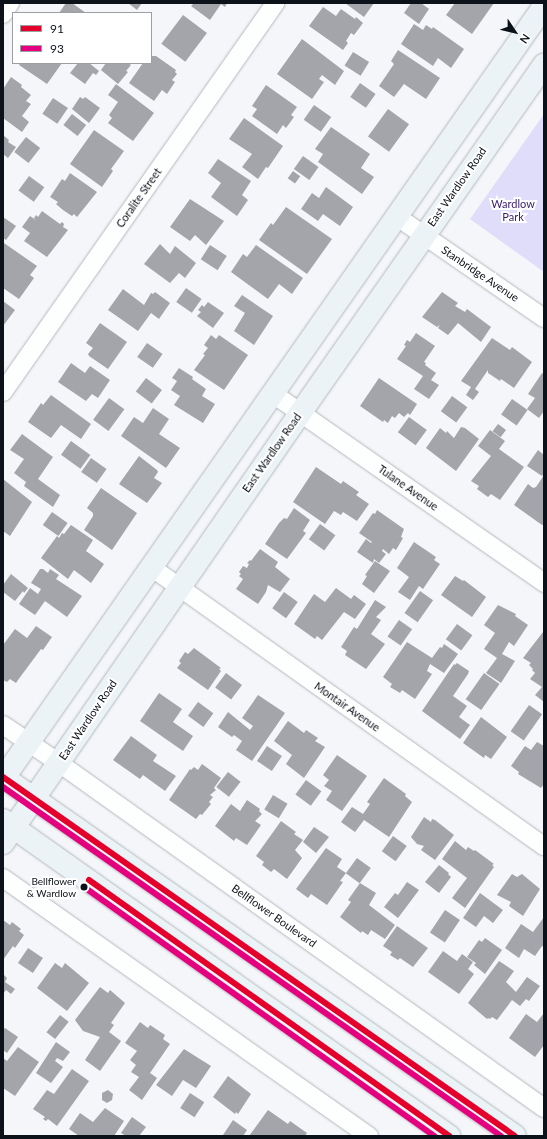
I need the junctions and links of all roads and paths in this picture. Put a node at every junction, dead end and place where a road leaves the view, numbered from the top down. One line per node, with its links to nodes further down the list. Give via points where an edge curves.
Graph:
1 (10, 3): 4 (street)
2 (275, 3): 9 (street, Coralite Street)
3 (544, 6): 6 (main road)
4 (3, 14)
5 (544, 65): 7 (main road, East Wardlow Road)
6 (396, 216): 7 (street, Stanbridge Avenue); 10 (main road)
7 (424, 235): 8 (street, Stanbridge Avenue); 11 (main road, East Wardlow Road)
8 (544, 318)
9 (3, 392)
10 (272, 393): 11 (street, Tulane Avenue); 12 (main road)
11 (301, 412): 13 (street, Tulane Avenue); 14 (main road, East Wardlow Road)
12 (151, 567): 14 (street, Montair Avenue); 16 (main road)
13 (544, 583)
14 (179, 588): 17 (main road, East Wardlow Road); 21 (street, Montair Avenue)
15 (3, 725): 16 (street, Bellflower Boulevard)
16 (28, 742): 17 (street, Bellflower Boulevard); 18 (main road)
17 (59, 763): 19 (main road, East Wardlow Road); 23 (street, Bellflower Boulevard)
18 (3, 778): 19 (main road)
19 (34, 798): 20 (main road, East Wardlow Road); 26 (main road)
20 (7, 830): 25 (main road)
21 (544, 846)
22 (3, 878): 24 (street)
23 (544, 1108)
24 (369, 1136)
25 (449, 1136)
26 (515, 1136)

